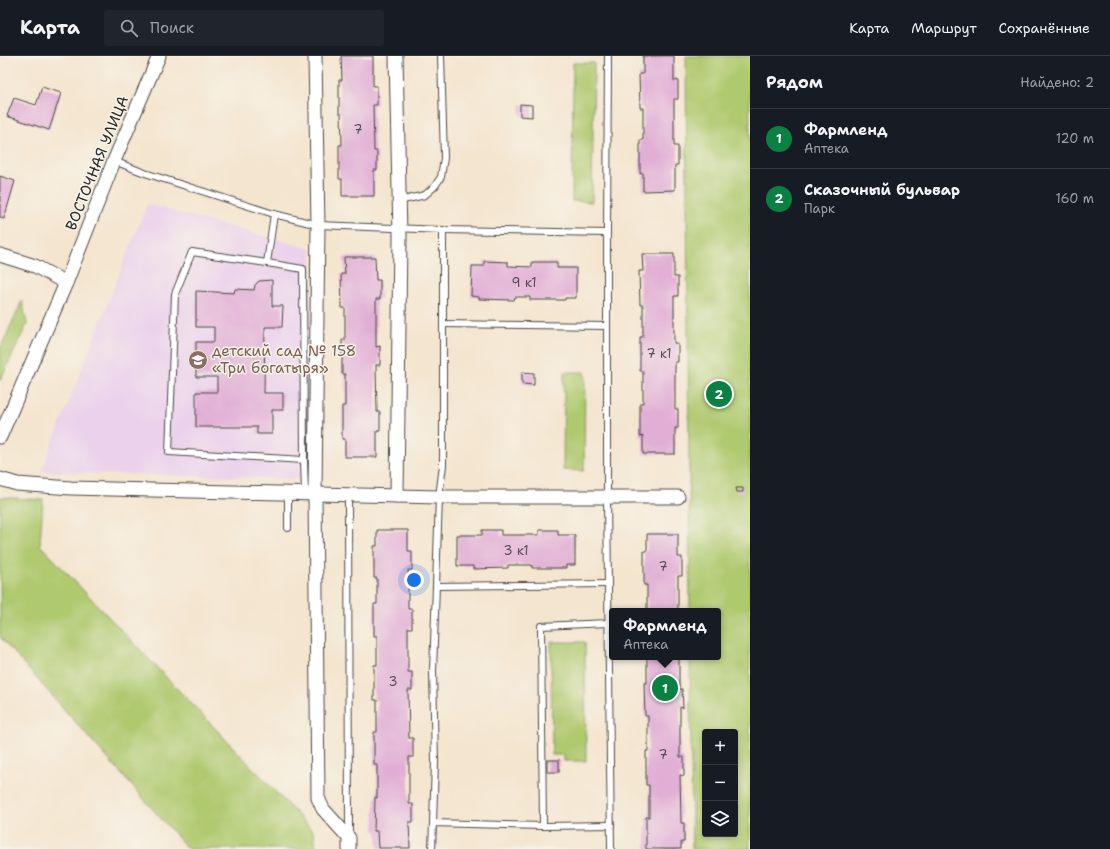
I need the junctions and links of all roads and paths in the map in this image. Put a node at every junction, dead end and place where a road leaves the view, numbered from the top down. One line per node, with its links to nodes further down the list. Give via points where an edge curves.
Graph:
1 (159, 56): 6 (street, ВОСТОЧНАЯ УЛИЦА)
2 (315, 56): 9 (street)
3 (396, 56): 7 (street)
4 (441, 56): 7 (lane, via 444,158 441,177 425,195)
5 (608, 56): 12 (lane)
6 (114, 161): 8 (lane); 15 (street, ВОСТОЧНАЯ УЛИЦА)
7 (399, 201): 10 (street)
8 (274, 214): 9 (lane); 14 (lane)
9 (318, 225): 10 (lane); 22 (street)
10 (400, 228): 11 (lane); 24 (street)
11 (443, 230): 12 (lane); 16 (lane)
12 (607, 233): 17 (lane)
13 (0, 255): 15 (street, via 35,266)
14 (267, 263): 19 (lane, via 303,269); 19 (lane, via 192,252 175,294 169,452)
15 (66, 282): 18 (street, ВОСТОЧНАЯ УЛИЦА)
16 (442, 324): 17 (lane); 25 (lane, via 443,465)
17 (607, 326): 26 (lane)
18 (0, 436)
19 (304, 460): 22 (lane)
20 (0, 479): 21 (street, via 17,484 71,488)
21 (288, 494): 22 (street); 28 (lane)
22 (310, 494): 23 (street); 35 (street, via 318,798 323,809)
23 (348, 495): 24 (street); 35 (lane)
24 (397, 496): 25 (street)
25 (438, 497): 26 (street); 30 (lane)
26 (607, 497): 27 (street); 29 (lane)
27 (678, 497)
28 (288, 528)
29 (608, 584): 30 (lane); 31 (lane)
30 (436, 586): 32 (lane)
31 (608, 623): 33 (lane); 34 (lane, via 542,626)
32 (433, 823): 34 (lane); 36 (lane)
33 (611, 825): 34 (lane); 37 (lane)
34 (543, 826)
35 (349, 843)
36 (432, 849)
37 (611, 849)

